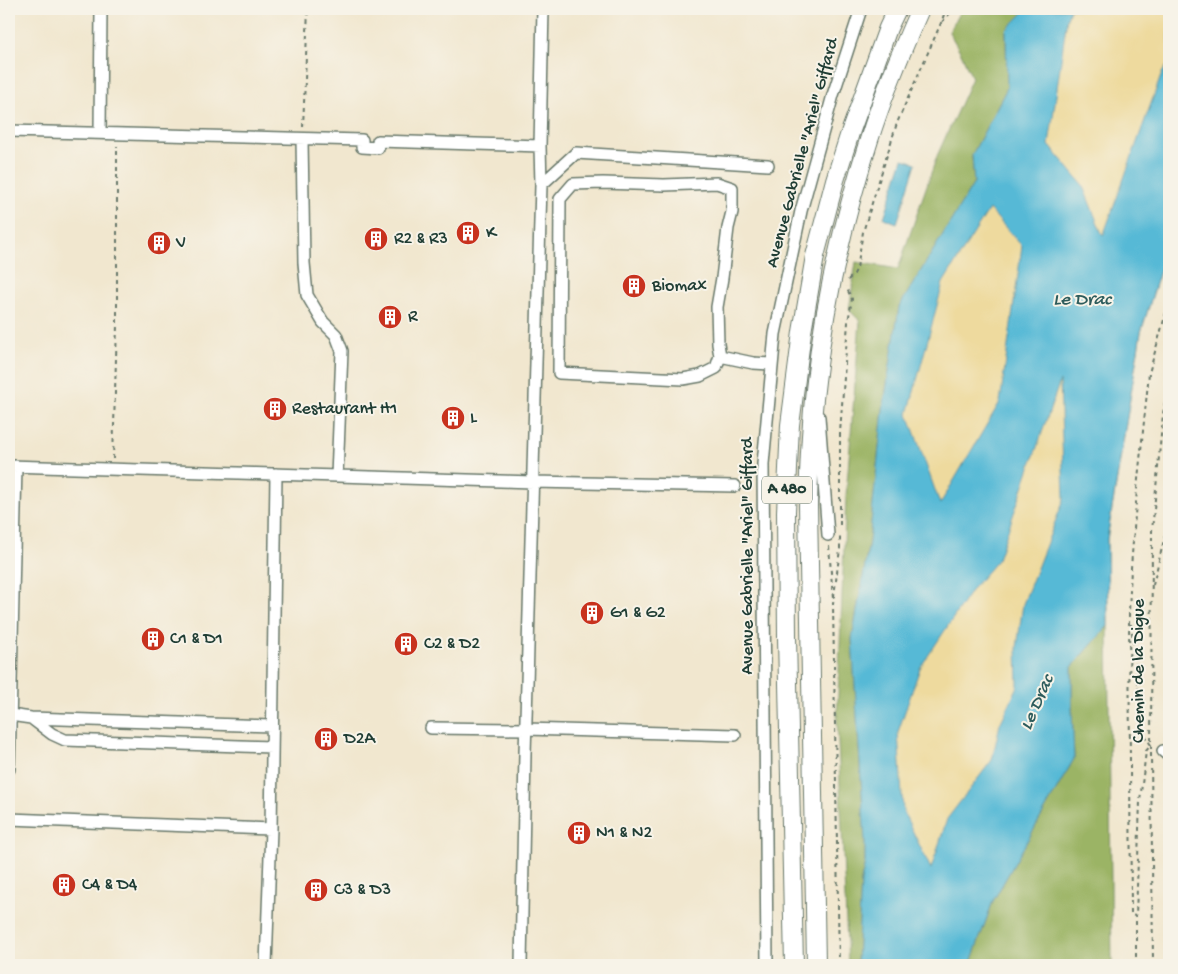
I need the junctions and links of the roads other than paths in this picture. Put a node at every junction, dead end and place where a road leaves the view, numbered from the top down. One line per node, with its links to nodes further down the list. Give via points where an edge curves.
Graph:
1 (101, 9): 7 (street)
2 (543, 9): 9 (street)
3 (861, 9): 13 (street, Avenue Gabrielle "Ariel" Giffard, via 801,211 775,334)
4 (897, 9): 34 (highway, A 480, via 850,133 815,256 790,425 786,541)
5 (920, 9): 14 (highway, A 480, via 884,94 859,170 832,279)
6 (9, 131): 7 (street)
7 (100, 133): 8 (street)
8 (302, 139): 9 (street, via 362,140 362,147 378,148 378,141); 17 (street, via 304,263 308,295 323,322 336,335 342,351)
9 (540, 146): 11 (street)
10 (768, 165): 11 (street, via 576,153)
11 (541, 185): 18 (street)
12 (720, 356): 12 (street, via 716,368 700,376 683,379 560,373 560,199 573,184 717,183 732,188 732,212 717,307); 13 (street)
13 (772, 364): 33 (street, Avenue Gabrielle "Ariel" Giffard, via 763,464)
14 (816, 380): 20 (street); 35 (highway, A 480, via 808,506)
15 (12, 466): 16 (street); 21 (street)
16 (276, 474): 17 (street); 23 (street)
17 (337, 476): 18 (street)
18 (532, 482): 19 (street); 25 (street)
19 (735, 486)
20 (828, 535)
21 (10, 715): 22 (street); 28 (street)
22 (31, 718): 23 (street); 27 (street, via 64,740)
23 (272, 726): 27 (street)
24 (431, 728): 25 (street)
25 (526, 728): 26 (street); 32 (street)
26 (735, 735)
27 (272, 747): 30 (street)
28 (9, 770)
29 (9, 819): 30 (street)
30 (271, 829): 31 (street)
31 (266, 965)
32 (521, 965)
33 (767, 965)
34 (794, 965)
35 (816, 965)

